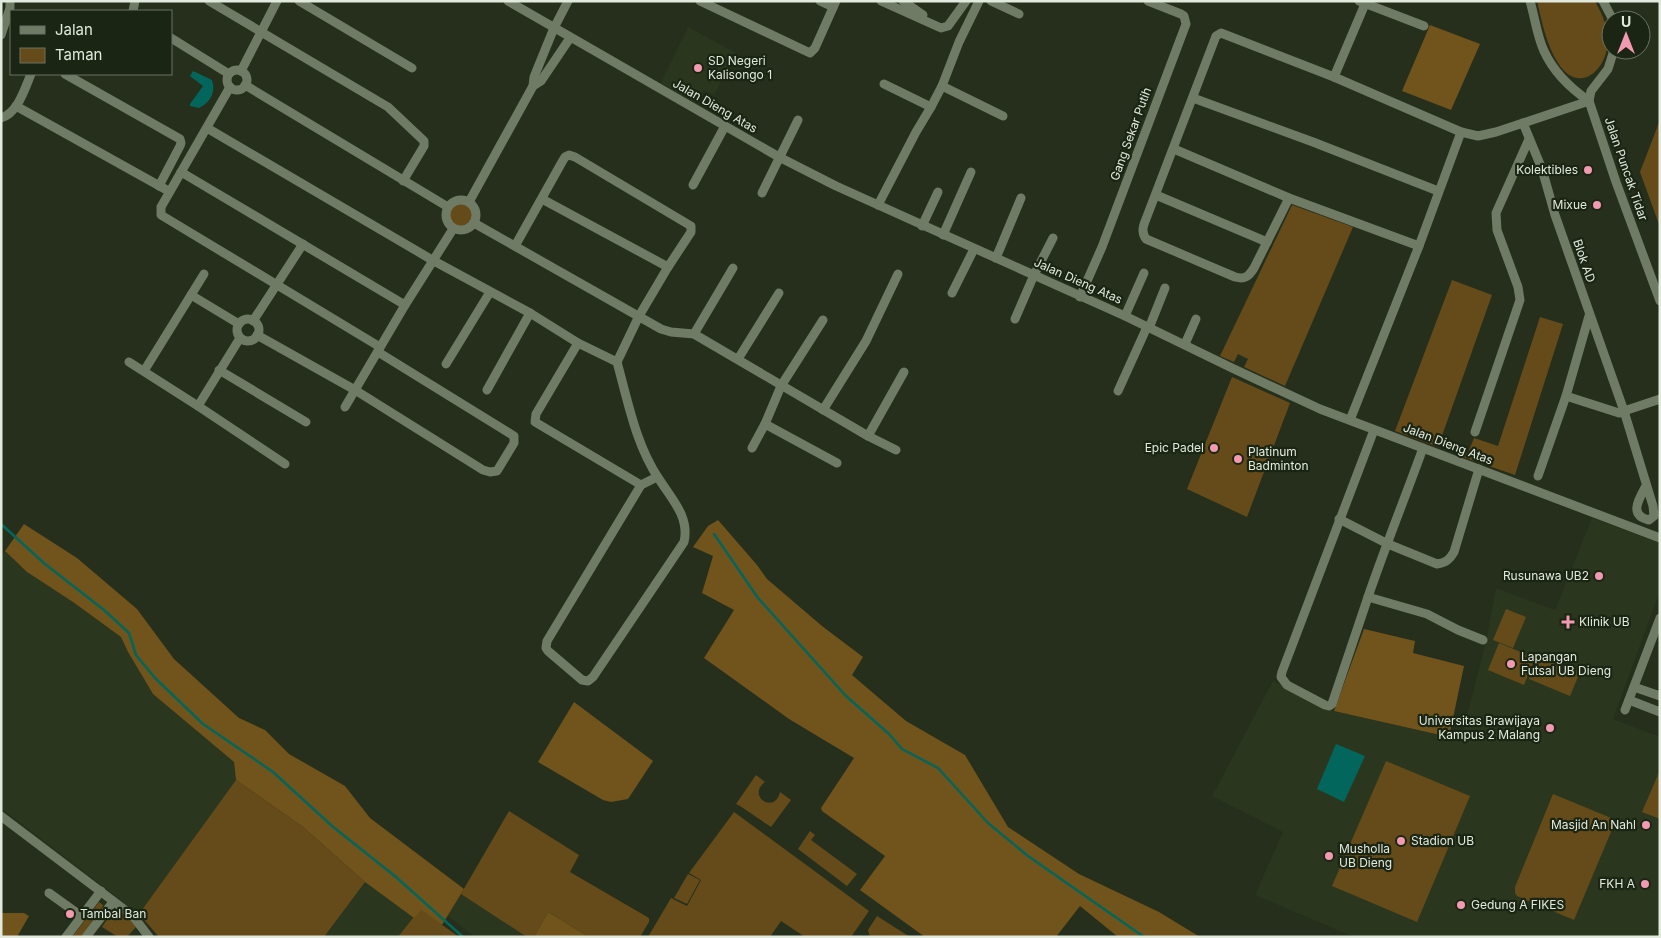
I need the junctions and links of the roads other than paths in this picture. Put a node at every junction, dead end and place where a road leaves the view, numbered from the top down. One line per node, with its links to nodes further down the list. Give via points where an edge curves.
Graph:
1 (10, 1): 24 (street)
2 (209, 1): 23 (street)
3 (277, 1): 23 (street)
4 (299, 1): 30 (street)
5 (508, 1): 22 (street, Jalan Dieng Atas)
6 (568, 1): 22 (street)
7 (700, 1): 17 (street, via 810,53)
8 (820, 1): 17 (street)
9 (881, 1): 20 (street)
10 (903, 1): 20 (street)
11 (966, 1): 20 (street, via 948,26)
12 (979, 1): 39 (street)
13 (991, 1): 19 (street)
14 (1148, 1): 18 (street, Gang Sekar Putih)
15 (1530, 1): 42 (street, via 1549,61 1572,89)
16 (1362, 3): 21 (street); 35 (street)
17 (835, 4)
18 (1167, 4): 95 (street, Gang Sekar Putih, via 1184,16 1186,24)
19 (1018, 14)
20 (937, 26)
21 (1424, 26)
22 (554, 28): 25 (street, Jalan Dieng Atas); 27 (street)
23 (261, 31): 31 (street); 57 (street, via 388,108 424,141)
24 (1, 35)
25 (570, 38): 28 (street); 49 (street, Jalan Dieng Atas)
26 (172, 39): 32 (street)
27 (545, 51): 28 (street); 38 (street)
28 (558, 57): 38 (street, via 541,82)
29 (1611, 60): 42 (street, via 1608,69 1591,90)
30 (412, 68)
31 (241, 71): 32 (street); 37 (street, via 247,79)
32 (229, 74): 40 (street, via 227,82)
33 (32, 75): 43 (street)
34 (67, 75): 59 (street, via 180,139 180,146)
35 (1334, 77): 41 (street, via 1221,33 1216,36); 51 (street)
36 (884, 84): 44 (street)
37 (245, 85): 40 (street, via 237,90); 57 (street)
38 (533, 86): 68 (street)
39 (942, 86): 44 (street); 45 (street)
40 (230, 87): 50 (street)
41 (1193, 98): 53 (street); 61 (street)
42 (1589, 101): 48 (street); 96 (street, Jalan Puncak Tidar)
43 (16, 106): 46 (street); 59 (street)
44 (931, 107): 69 (street)
45 (1003, 116)
46 (1, 118)
47 (798, 120): 54 (street)
48 (1523, 123): 51 (street, via 1478,136); 52 (street, Blok AD)
49 (726, 126): 54 (street, Jalan Dieng Atas); 58 (street)
50 (207, 128): 55 (street); 82 (street)
51 (1461, 132): 61 (street)
52 (1529, 138): 101 (street, Blok AD); 135 (street, via 1495,221 1520,300)
53 (1174, 149): 64 (street); 66 (street)
54 (779, 157): 63 (street); 69 (street, Jalan Dieng Atas)
55 (181, 172): 60 (street); 77 (street)
56 (971, 172): 74 (street)
57 (403, 181): 70 (street)
58 (693, 185)
59 (160, 186): 60 (street)
60 (169, 191): 89 (street, via 161,207 164,218)
61 (1438, 191): 79 (street)
62 (938, 192): 72 (street)
63 (762, 193)
64 (1156, 195): 76 (street); 76 (street, via 1143,229 1146,239 1235,277 1248,277)
65 (1021, 198): 81 (street)
66 (1289, 198): 76 (street); 79 (street)
67 (542, 199): 78 (street); 83 (street); 83 (street, via 565,157 575,157 691,226 691,232)
68 (469, 202): 70 (street, via 457,200); 71 (street, via 476,212)
69 (878, 205): 72 (street, Jalan Dieng Atas)
70 (448, 207): 73 (street, via 446,221)
71 (474, 223): 73 (street, via 465,230); 78 (street)
72 (922, 226): 74 (street, Jalan Dieng Atas)
73 (453, 229): 82 (street)
74 (942, 235): 80 (street, Jalan Dieng Atas)
75 (1053, 238): 88 (street)
76 (1267, 242)
77 (303, 244): 89 (street); 97 (street)
78 (515, 246): 99 (street)
79 (1419, 246): 131 (street)
80 (974, 249): 81 (street, Jalan Dieng Atas); 93 (street)
81 (996, 258): 88 (street, Jalan Dieng Atas)
82 (434, 261): 91 (street); 97 (street)
83 (668, 267): 99 (street)
84 (732, 268): 108 (street)
85 (204, 274): 94 (street)
86 (898, 274): 129 (street, via 866,341)
87 (1144, 274): 100 (street)
88 (1034, 275): 95 (street, Jalan Dieng Atas); 102 (street)
89 (276, 284): 105 (street); 113 (street)
90 (1165, 288): 107 (street)
91 (490, 292): 98 (street); 117 (street)
92 (779, 293): 114 (street)
93 (952, 293)
94 (191, 295): 106 (street); 119 (street)
95 (1080, 297): 100 (street, Jalan Dieng Atas)
96 (1660, 301)
97 (405, 305): 113 (street)
98 (530, 314): 111 (street); 123 (street)
99 (639, 316): 108 (street, via 661,329); 116 (street)
100 (1126, 316): 107 (street, Jalan Dieng Atas)
101 (1590, 316): 125 (street); 130 (street, Blok AD)
102 (1015, 319)
103 (1196, 319): 112 (street)
104 (823, 320): 121 (street)
105 (253, 321): 106 (street); 109 (street, via 258,329)
106 (239, 324): 110 (street, via 237,332)
107 (1148, 327): 112 (street, Jalan Dieng Atas); 124 (street)
108 (694, 334): 114 (street)
109 (257, 335): 110 (street, via 249,340); 122 (street)
110 (240, 338): 118 (street)
111 (578, 343): 116 (street); 145 (street, via 536,414 535,422)
112 (1185, 344): 131 (street, Jalan Dieng Atas, via 1320,409)
113 (379, 350): 122 (street); 122 (street, via 512,434 514,443 497,471 490,472)
114 (738, 359): 121 (street)
115 (129, 362): 119 (street)
116 (617, 362): 144 (street, via 638,437)
117 (446, 364)
118 (219, 370): 127 (street); 132 (street)
119 (144, 371): 127 (street)
120 (904, 372): 136 (street)
121 (782, 386): 129 (street); 133 (street)
122 (355, 390): 128 (street)
123 (487, 390)
124 (1118, 391)
125 (1566, 396): 130 (street); 143 (street)
126 (1660, 399): 130 (street)
127 (198, 406): 141 (street)
128 (344, 407)
129 (823, 410): 136 (street)
130 (1624, 411): 146 (street, Blok AD)
131 (1350, 420): 134 (street, Jalan Dieng Atas)
132 (306, 422)
133 (765, 424): 137 (street); 140 (street)
134 (1374, 430): 138 (street, Jalan Dieng Atas); 147 (street)
135 (1475, 432)
136 (868, 436): 139 (street)
137 (752, 448)
138 (1423, 448): 142 (street, Jalan Dieng Atas); 149 (street)
139 (896, 450)
140 (837, 463)
141 (285, 464)
142 (1479, 470): 148 (street, Jalan Dieng Atas); 149 (street, via 1451,558 1437,564)
143 (1538, 476)
144 (657, 477): 145 (street); 145 (street, via 684,521 684,542 593,677 588,681 582,680 548,651 546,645)
145 (641, 485)
146 (1646, 486)
147 (1339, 519): 149 (street); 150 (street, via 1282,672 1286,685 1325,705 1332,704)
148 (1660, 538)
149 (1388, 544): 150 (street)
150 (1368, 597): 152 (street, via 1427,614)
151 (1660, 618): 153 (street)
152 (1483, 640)
153 (1655, 643): 154 (street)
154 (1634, 687): 155 (street); 156 (street)
155 (1660, 696)
156 (1629, 700): 157 (street); 158 (street)
157 (1625, 710)
158 (1660, 712)
159 (1, 816): 161 (street)
160 (49, 893): 162 (street)
161 (107, 896): 162 (street); 164 (street); 165 (street, via 133,916)
162 (81, 916): 163 (street)
163 (66, 937)
164 (86, 937)
165 (149, 937)

